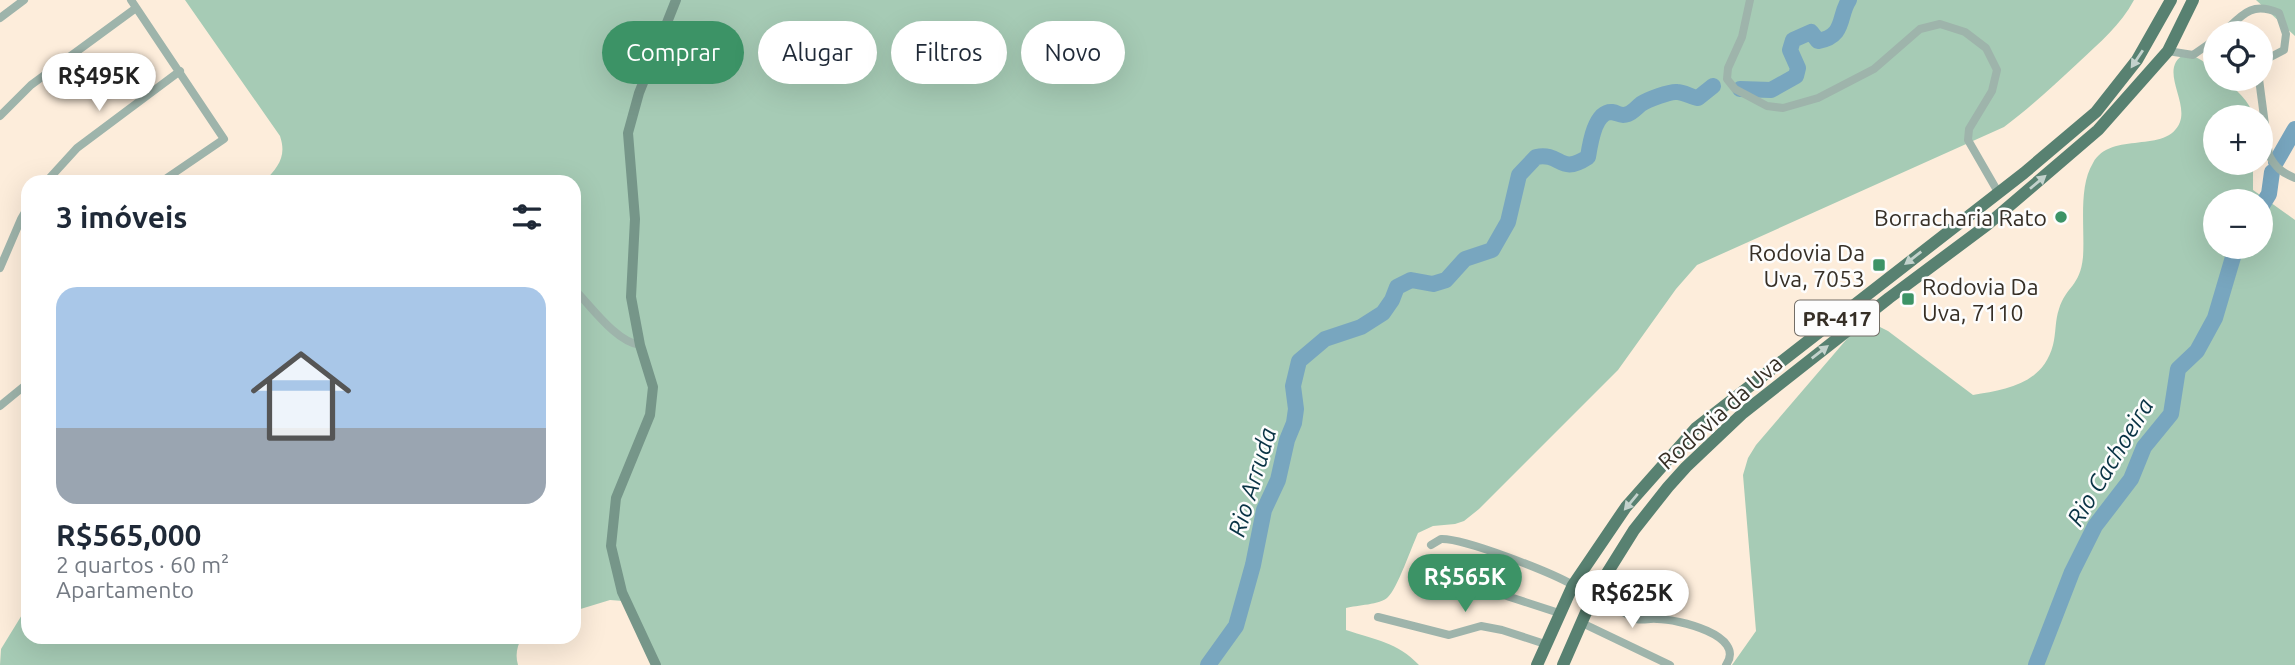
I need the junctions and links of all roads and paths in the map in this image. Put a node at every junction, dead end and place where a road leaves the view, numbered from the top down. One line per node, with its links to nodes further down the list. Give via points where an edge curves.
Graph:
1 (24, 0): 7 (street)
2 (676, 0): 22 (street, via 628,133 635,219 631,297)
3 (1750, 0): 18 (street, via 1727,79 1735,89 1767,106 1783,108 1818,98 1874,69 1920,29 1940,24 1965,32 1986,48 1997,70 1968,140)
4 (2171, 0): 18 (main road, Rodovia da Uva / PR-417, one-way to 18, via 2137,60 2096,112)
5 (2193, 0): 10 (main road, Rodovia da Uva / PR-417)
6 (133, 4): 12 (street); 14 (street, via 31,85)
7 (0, 18)
8 (2236, 21): 11 (street, via 2248,10 2265,7 2278,13 2286,34 2284,50)
9 (2203, 48): 10 (street, via 2193,55)
10 (2168, 51): 28 (main road, Rodovia da Uva / PR-417, one-way to 10, via 1634,530 1668,487 1734,422 2069,156 2125,102)
11 (2273, 56)
12 (180, 71): 15 (street, via 77,148); 16 (street, via 224,139)
13 (2261, 91): 17 (street, via 2269,155 2273,164)
14 (0, 116)
15 (52, 175)
16 (171, 175)
17 (2295, 178)
18 (1998, 192): 27 (main road, Rodovia da Uva / PR-417, one-way to 27, via 1696,429 1626,507)
19 (21, 219): 20 (street)
20 (0, 268)
21 (581, 296): 22 (street, via 619,336)
22 (640, 345): 33 (street, via 653,387 650,415 616,498 611,546 622,592)
23 (21, 389): 24 (street)
24 (0, 406)
25 (1431, 545): 27 (street, via 1441,539 1457,541)
26 (1473, 585): 29 (street)
27 (1573, 585): 29 (main road, Rodovia da Uva / PR-417)
28 (1594, 594): 31 (main road, Rodovia da Uva / PR-417); 37 (street, via 1644,621 1656,618 1709,631 1728,646)
29 (1559, 613): 32 (main road, Rodovia da Uva / PR-417)
30 (1378, 617): 32 (street, via 1449,635 1481,626)
31 (1582, 623): 35 (main road, Rodovia da Uva / PR-417); 36 (street)
32 (1545, 645): 34 (main road, Rodovia da Uva / PR-417)
33 (656, 665)
34 (1537, 665)
35 (1563, 665)
36 (1670, 665)
37 (1726, 665)

